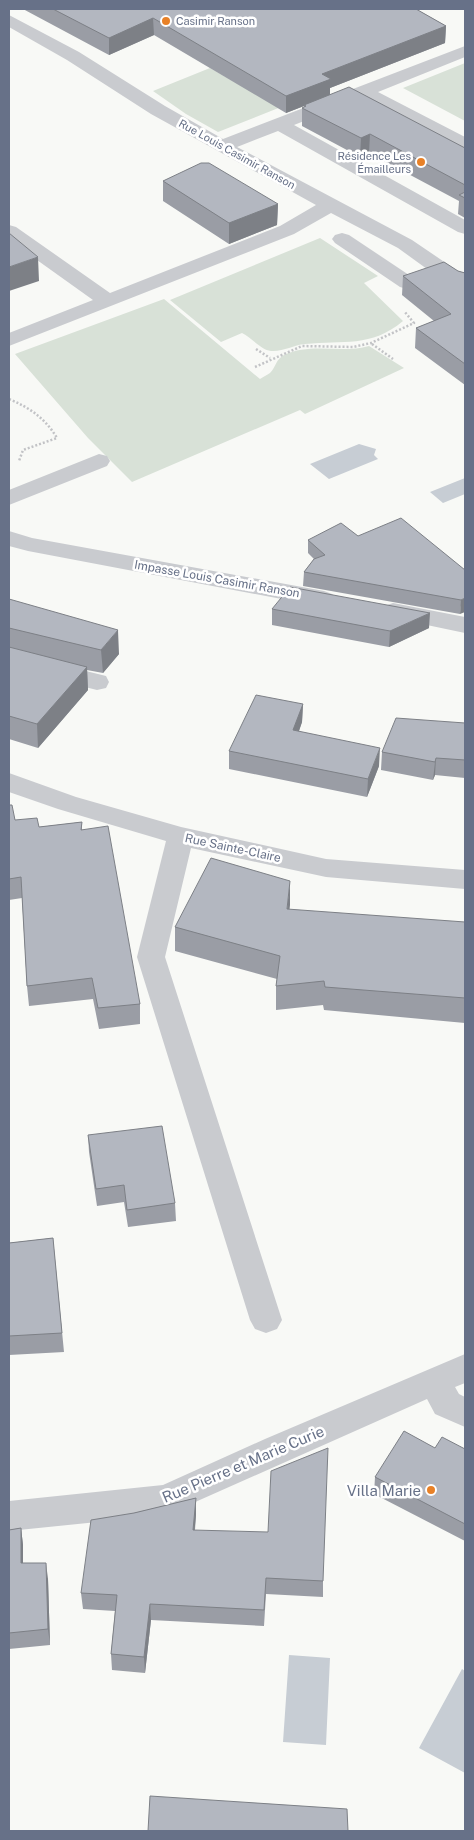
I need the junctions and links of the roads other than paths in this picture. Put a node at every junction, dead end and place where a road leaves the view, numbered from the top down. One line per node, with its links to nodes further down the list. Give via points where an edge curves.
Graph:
1 (9, 20): 6 (street, Rue Louis Casimir Ranson)
2 (465, 51): 3 (street)
3 (363, 91): 4 (street); 5 (street)
4 (279, 124): 6 (street); 8 (street)
5 (465, 144)
6 (223, 146): 7 (street, Rue Louis Casimir Ranson)
7 (331, 204): 11 (street, Rue Louis Casimir Ranson, via 405,244); 13 (street, via 288,230)
8 (465, 228)
9 (9, 231): 13 (street)
10 (342, 239): 11 (street, via 407,283)
11 (443, 270): 12 (street, Rue Louis Casimir Ranson)
12 (465, 286)
13 (108, 301): 14 (street)
14 (9, 340)
15 (99, 461): 16 (street)
16 (9, 498)
17 (19, 541): 18 (street, Impasse Louis Casimir Ranson)
18 (465, 625)
19 (9, 660): 20 (street)
20 (97, 682)
21 (9, 782): 22 (street, Rue Sainte-Claire, via 67,803)
22 (181, 836): 23 (street, Rue Sainte-Claire, via 326,868); 24 (street, via 152,957)
23 (465, 879)
24 (266, 1320)
25 (465, 1368): 26 (street, Rue Pierre et Marie Curie)
26 (434, 1382): 27 (street, via 447,1404); 28 (street, Rue Pierre et Marie Curie, via 166,1500)
27 (465, 1413)
28 (9, 1516)

